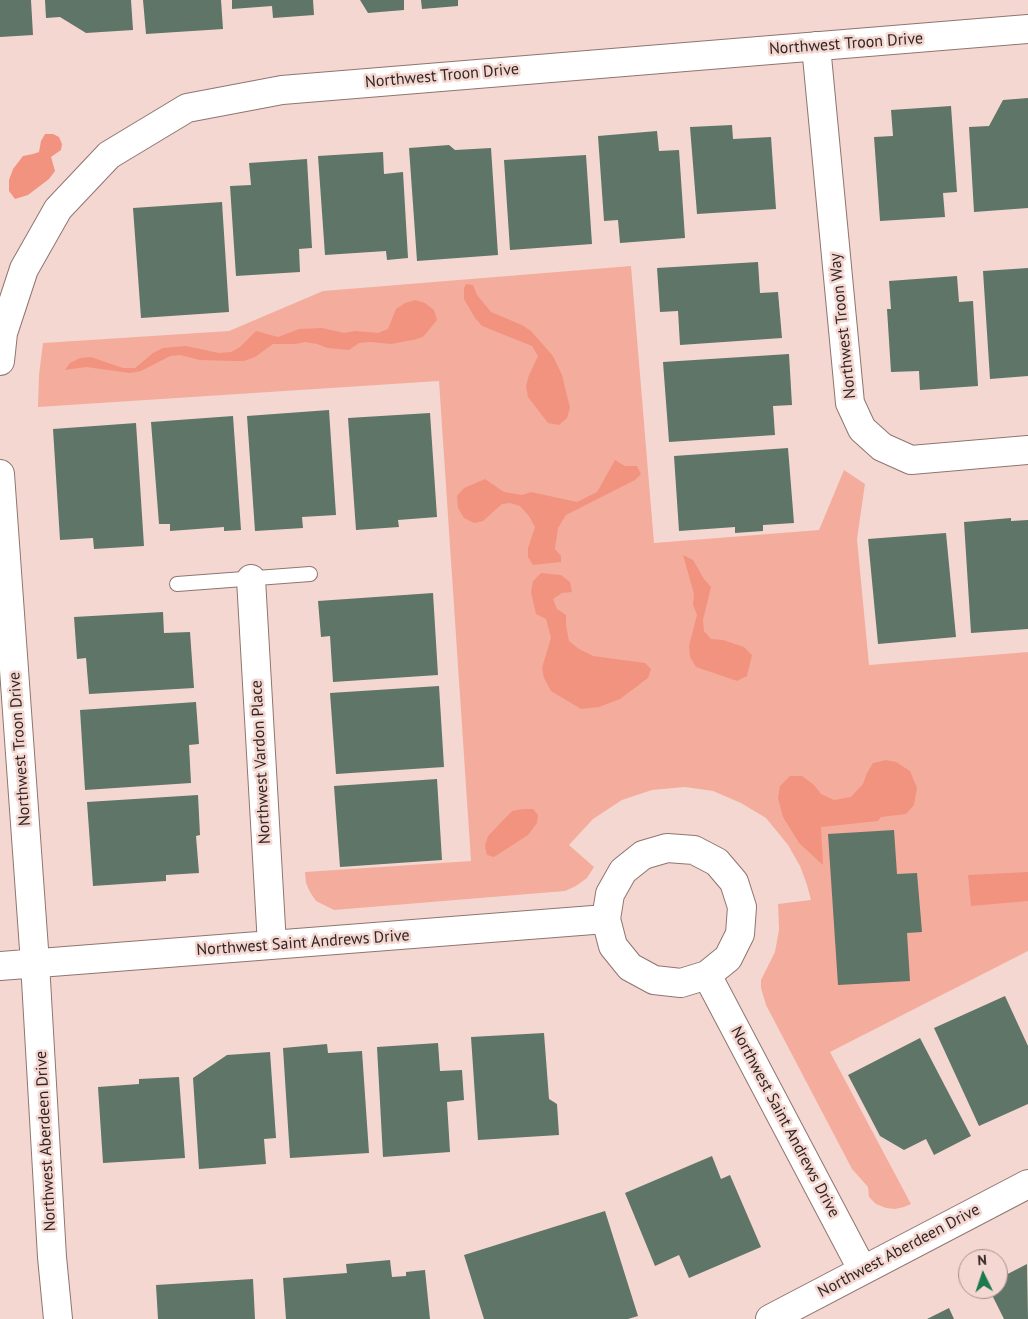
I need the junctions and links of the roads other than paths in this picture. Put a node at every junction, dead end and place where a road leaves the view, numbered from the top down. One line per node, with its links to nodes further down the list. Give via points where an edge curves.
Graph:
1 (1028, 29): 2 (street, Northwest Troon Drive)
2 (816, 46): 3 (street, Northwest Troon Drive, via 282,90 187,108 109,155 58,208 24,269 3,333); 4 (street, Northwest Troon Way, via 850,403 862,429 882,446 911,460)
3 (0, 362)
4 (1028, 450)
5 (0, 474): 11 (street, Northwest Troon Drive)
6 (310, 574): 7 (lane)
7 (251, 579): 8 (lane); 10 (street, Northwest Vardon Place)
8 (177, 584)
9 (606, 919): 10 (street, Northwest Saint Andrews Drive); 13 (street, via 613,946 630,967 654,980 681,983); 13 (street, via 610,894 623,871 643,855 668,848 694,850 717,862 734,882 742,907 740,934 728,958)
10 (272, 945): 11 (street, Northwest Saint Andrews Drive)
11 (35, 963): 12 (street, Northwest Saint Andrews Drive); 16 (street, Northwest Aberdeen Drive)
12 (0, 966)
13 (707, 975): 15 (street, Northwest Saint Andrews Drive)
14 (1028, 1184): 15 (street, Northwest Aberdeen Drive)
15 (862, 1269): 17 (street, Northwest Aberdeen Drive)
16 (58, 1319)
17 (770, 1319)

